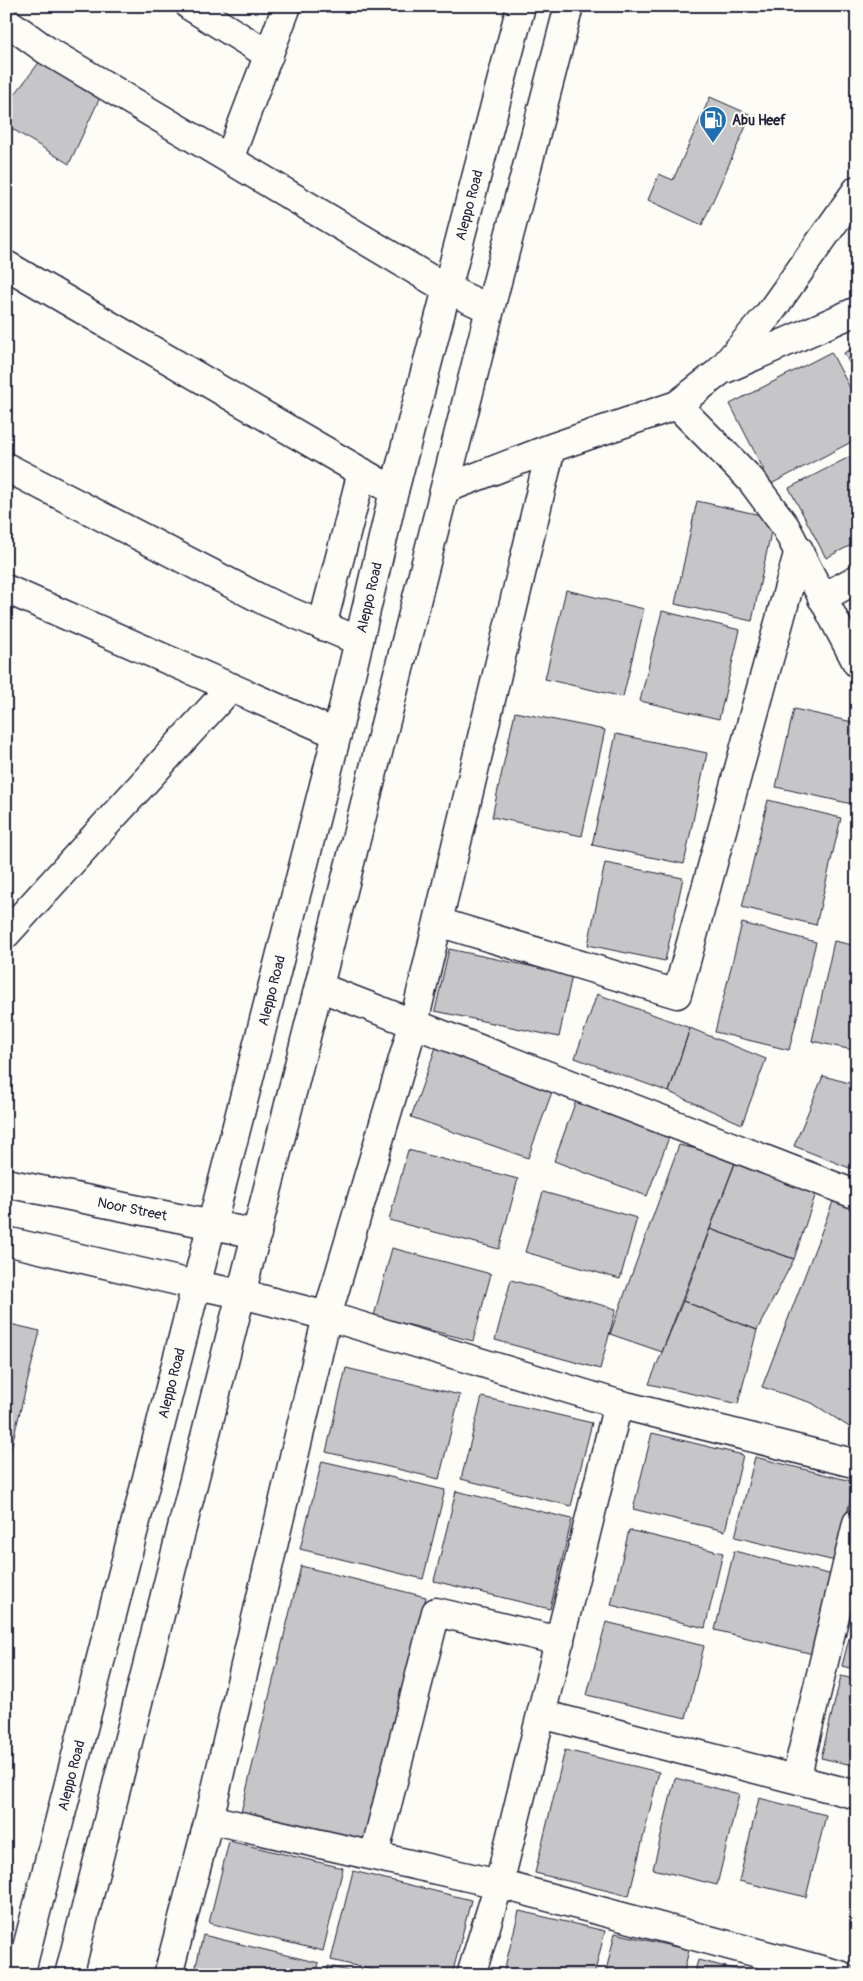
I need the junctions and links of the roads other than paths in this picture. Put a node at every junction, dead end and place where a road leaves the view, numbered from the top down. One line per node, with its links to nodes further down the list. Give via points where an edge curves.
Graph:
1 (190, 6): 6 (street)
2 (287, 6): 6 (street)
3 (520, 6): 10 (street, Aleppo Road)
4 (569, 6): 11 (street)
5 (6, 21): 7 (street, via 46,50)
6 (269, 55): 7 (street)
7 (230, 159): 10 (street)
8 (857, 190): 13 (street, via 769,314)
9 (6, 265): 17 (street)
10 (447, 289): 11 (street); 19 (street, Aleppo Road)
11 (490, 309): 18 (street)
12 (857, 311): 13 (street)
13 (720, 372): 14 (street)
14 (677, 405): 15 (street); 20 (street, via 751,480)
15 (550, 448): 18 (street); 29 (street)
16 (6, 467): 24 (street, via 267,602)
17 (362, 472): 19 (street); 24 (street)
18 (445, 489): 31 (street)
19 (394, 491): 25 (street, Aleppo Road)
20 (799, 550): 23 (street); 29 (street, via 677,994)
21 (857, 579): 23 (street)
22 (6, 589): 27 (street)
23 (822, 598): 26 (street)
24 (322, 626): 25 (street)
25 (359, 641): 28 (street, Aleppo Road)
26 (857, 663)
27 (231, 687): 28 (street); 30 (street)
28 (337, 734): 35 (street, Aleppo Road)
29 (438, 922): 32 (street)
30 (6, 934)
31 (319, 987): 32 (street); 36 (street)
32 (414, 1022): 34 (street); 40 (street)
33 (6, 1183): 35 (street, Noor Street)
34 (857, 1195)
35 (210, 1226): 36 (street, Noor Street); 38 (street, Aleppo Road)
36 (257, 1234): 39 (street)
37 (6, 1241): 38 (street)
38 (195, 1285): 39 (street); 51 (street, Aleppo Road)
39 (242, 1294): 40 (street); 52 (street)
40 (327, 1316): 41 (street); 48 (street)
41 (618, 1404): 42 (street); 44 (street)
42 (857, 1464)
43 (857, 1524): 46 (street)
44 (560, 1641): 45 (street); 49 (street, via 436,1612)
45 (541, 1714): 46 (street); 50 (street)
46 (796, 1779): 47 (street)
47 (857, 1796)
48 (209, 1819): 49 (street); 53 (street)
49 (374, 1856): 50 (street)
50 (499, 1884): 54 (street); 55 (street)
51 (20, 1975)
52 (69, 1975)
53 (168, 1975)
54 (471, 1975)
55 (840, 1975)

